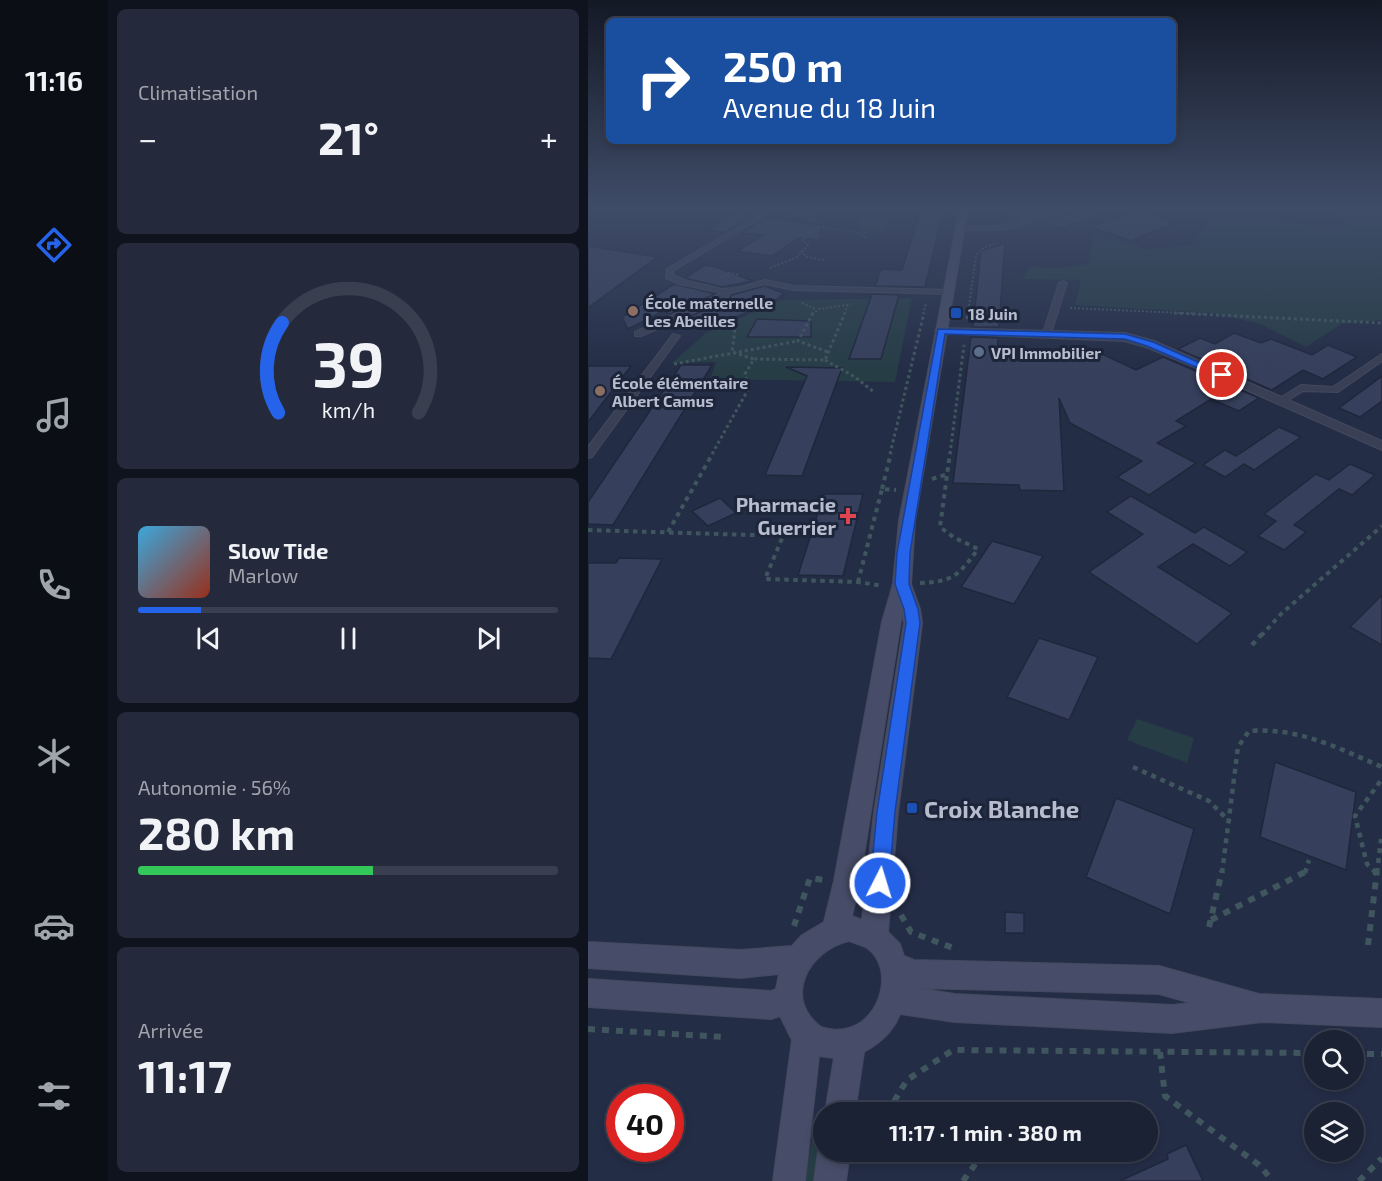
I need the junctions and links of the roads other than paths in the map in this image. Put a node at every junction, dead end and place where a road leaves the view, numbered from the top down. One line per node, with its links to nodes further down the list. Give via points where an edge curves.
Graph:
1 (686, 262): 4 (lane, via 668,273 672,278)
2 (954, 262): 5 (street)
3 (1063, 283): 7 (lane)
4 (728, 291): 5 (lane, via 765,282 794,288); 8 (lane)
5 (943, 292): 6 (street)
6 (941, 331): 7 (street); 14 (street, via 907,521)
7 (1047, 333): 11 (street, via 1114,335 1150,344)
8 (638, 334)
9 (676, 336): 13 (lane)
10 (1382, 357): 11 (lane, via 1335,390 1301,388)
11 (1280, 401): 12 (street)
12 (1382, 446)
13 (588, 455)
14 (902, 584): 15 (street, via 891,622 848,881); 16 (street, via 913,623 886,812)
15 (835, 931): 16 (street, via 849,928); 18 (street, via 809,946)
16 (874, 935): 19 (street, via 887,948)
17 (588, 955): 18 (street, via 741,964)
18 (798, 959): 21 (street, via 790,978)
19 (895, 966): 22 (street); 23 (street, via 914,974 1159,980)
20 (588, 993): 21 (street, via 771,1005)
21 (789, 998): 25 (street, via 791,1012)
22 (894, 999): 23 (street, via 955,1008 1172,1019); 26 (street, via 877,1026)
23 (1262, 1008): 24 (street)
24 (1382, 1013)
25 (807, 1036): 26 (street, via 835,1045); 29 (street)
26 (851, 1043): 27 (street)
27 (842, 1102)
28 (833, 1162): 30 (street)
29 (789, 1181)
30 (830, 1181)

